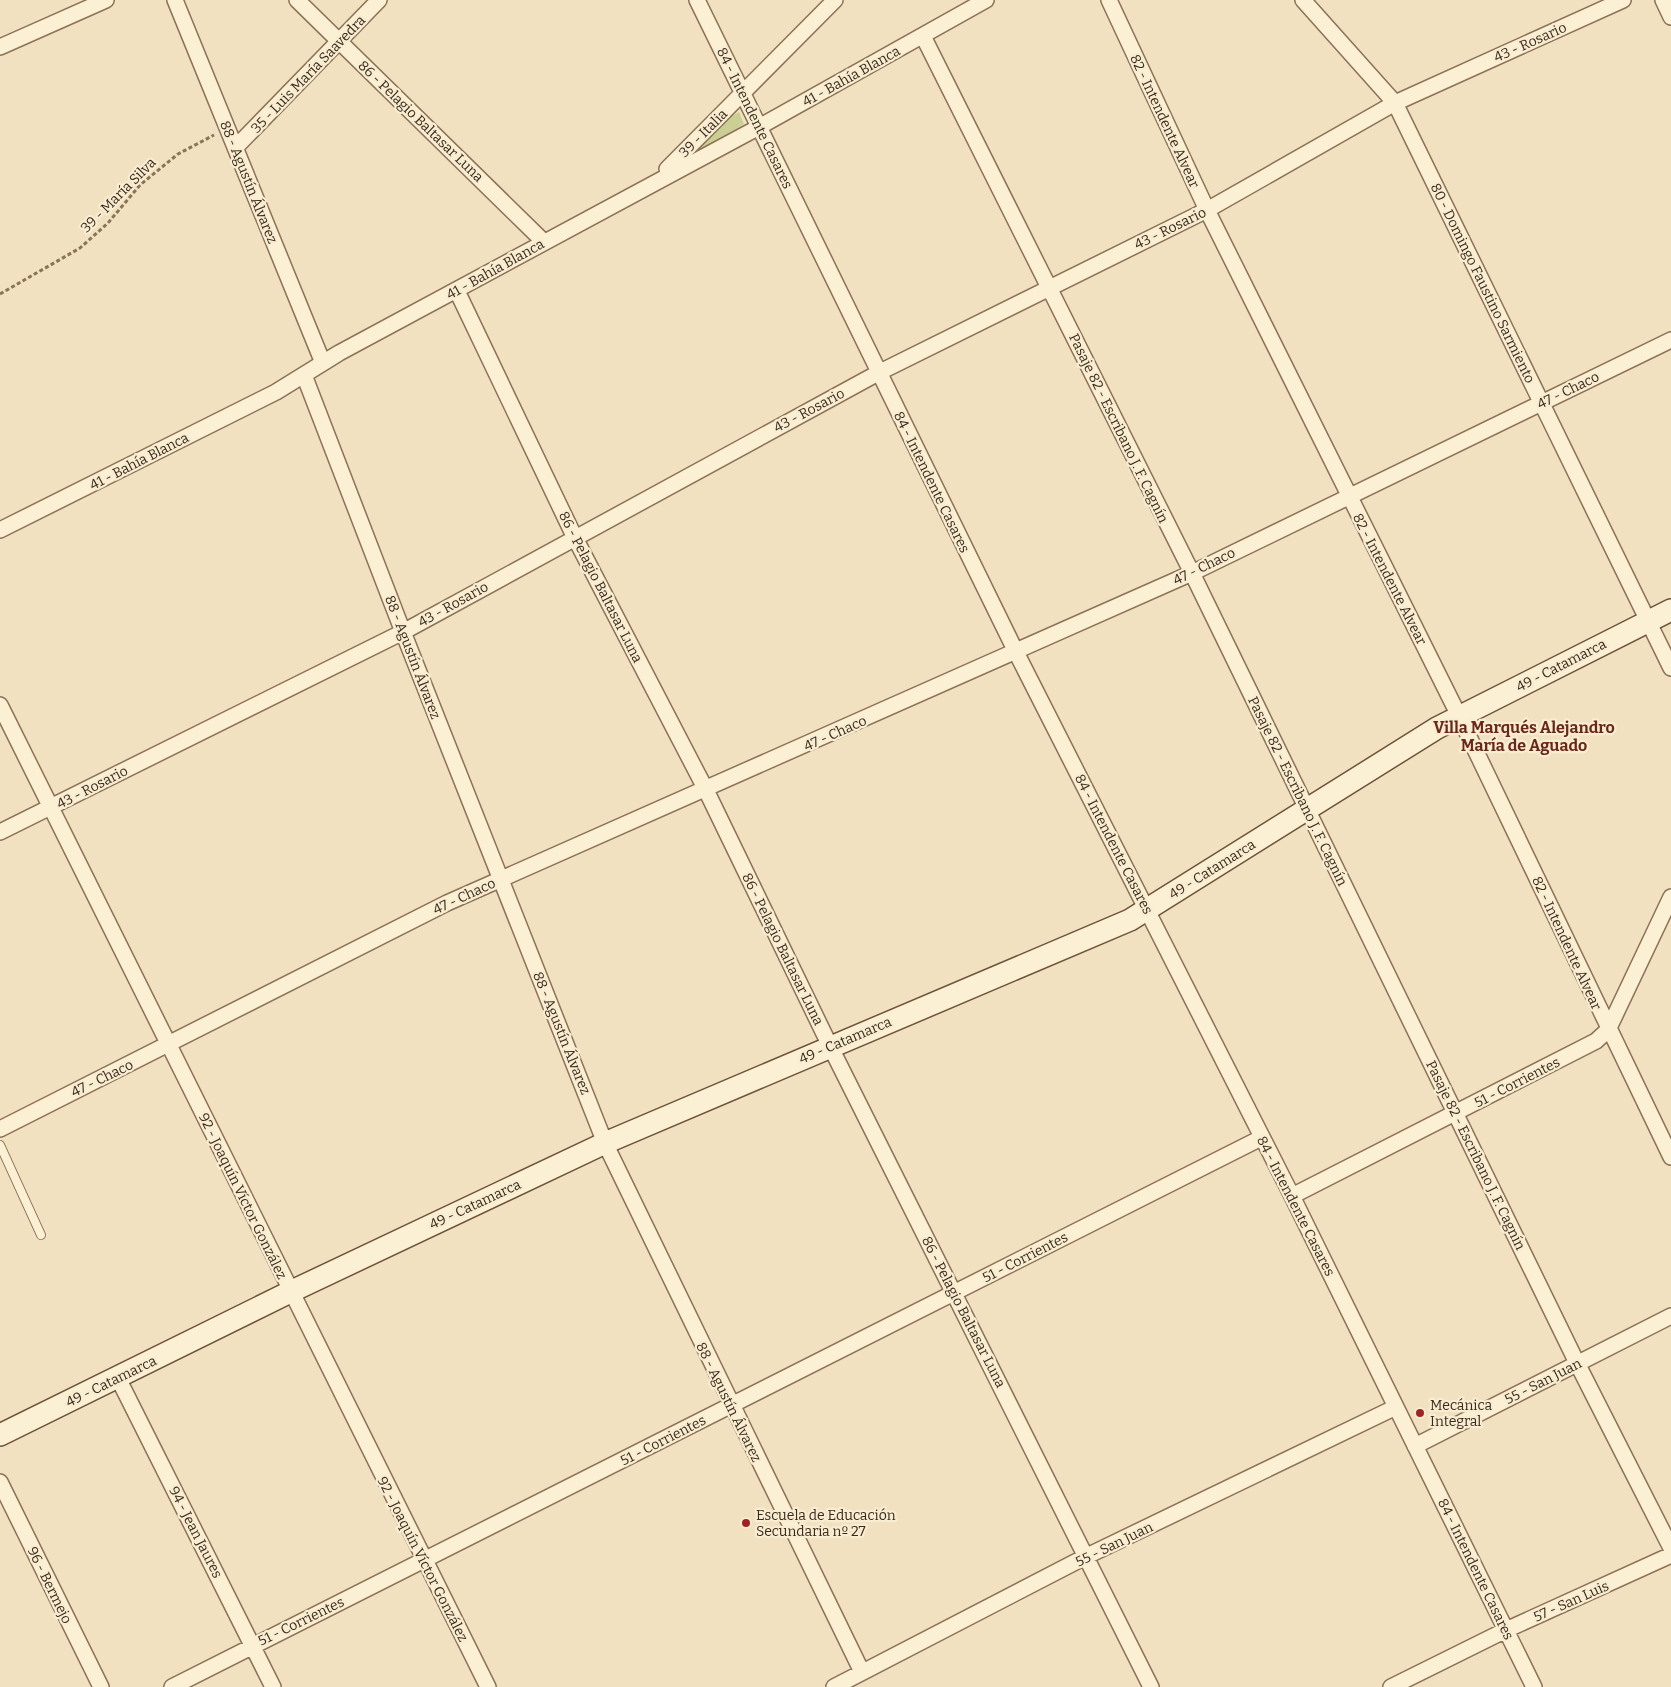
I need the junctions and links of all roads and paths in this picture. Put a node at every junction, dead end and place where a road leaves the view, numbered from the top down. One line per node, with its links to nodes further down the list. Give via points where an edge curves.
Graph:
1 (106, 0): 15 (street)
2 (175, 0): 18 (street, 88 - Agustín Álvarez)
3 (297, 0): 14 (street, 86 - Pelagio Baltasar Luna)
4 (380, 0): 14 (street, 35 - Luis María Saavedra)
5 (697, 0): 16 (street, 84 - Intendente Casares)
6 (835, 0): 16 (street, 39 - Italia)
7 (986, 0): 13 (street, 41 - Bahía Blanca)
8 (1109, 0): 22 (street, 82 - Intendente Alvear)
9 (1303, 0): 17 (street, 80 - Domingo Faustino Sarmiento)
10 (1624, 0): 17 (street, 43 - Rosario)
11 (1663, 0): 12 (street)
12 (1671, 17)
13 (923, 36): 19 (street, 41 - Bahía Blanca); 24 (street, Pasaje 82 - Escribano J. F. Cagnín)
14 (339, 41): 20 (street, 35 - Luis María Saavedra); 23 (street, 86 - Pelagio Baltasar Luna)
15 (0, 47)
16 (743, 94): 19 (street, 84 - Intendente Casares); 21 (street, 39 - Italia)
17 (1394, 103): 22 (street, 43 - Rosario); 31 (street, 80 - Domingo Faustino Sarmiento)
18 (227, 127): 20 (street, 88 - Agustín Álvarez); 26 (path, 39 - María Silva, via 178,154 140,185 108,223 80,248)
19 (759, 127): 21 (street, 41 - Bahía Blanca); 29 (street, 84 - Intendente Casares)
20 (236, 147): 28 (street, 88 - Agustín Álvarez)
21 (656, 181): 23 (street, 41 - Bahía Blanca)
22 (1207, 210): 24 (street, 43 - Rosario); 32 (street, 82 - Intendente Alvear)
23 (544, 242): 25 (street, 41 - Bahía Blanca)
24 (1049, 287): 29 (street, 43 - Rosario); 35 (street, Pasaje 82 - Escribano J. F. Cagnín)
25 (457, 291): 28 (street, 41 - Bahía Blanca); 34 (street, 86 - Pelagio Baltasar Luna)
26 (0, 294)
27 (1671, 340): 31 (street, 47 - Chaco)
28 (323, 363): 30 (street, 41 - Bahía Blanca)
29 (878, 373): 34 (street, 43 - Rosario); 39 (street, 84 - Intendente Casares)
30 (304, 376): 33 (street, 41 - Bahía Blanca); 38 (street, 88 - Agustín Álvarez)
31 (1542, 402): 32 (street, 47 - Chaco); 37 (street, 80 - Domingo Faustino Sarmiento)
32 (1348, 496): 35 (street, 47 - Chaco); 42 (street, 82 - Intendente Alvear)
33 (0, 530)
34 (574, 536): 38 (street, 43 - Rosario); 43 (street, 86 - Pelagio Baltasar Luna)
35 (1192, 573): 39 (street, 47 - Chaco); 45 (street, Pasaje 82 - Escribano J. F. Cagnín)
36 (1671, 610): 37 (street, 49 - Catamarca)
37 (1649, 621): 40 (street, 80 - Domingo Faustino Sarmiento); 42 (street, 49 - Catamarca)
38 (403, 632): 44 (street, 43 - Rosario); 47 (street, 88 - Agustín Álvarez)
39 (1016, 652): 43 (street, 47 - Chaco); 49 (street, 84 - Intendente Casares)
40 (1671, 668)
41 (0, 705): 44 (street, 92 - Joaquín Víctor González)
42 (1459, 716): 45 (street, 49 - Catamarca); 50 (street, 82 - Intendente Alvear)
43 (706, 790): 47 (street, 47 - Chaco); 52 (street, 86 - Pelagio Baltasar Luna)
44 (50, 808): 46 (street, 43 - Rosario); 51 (street, 92 - Joaquín Víctor González)
45 (1306, 809): 49 (street, 49 - Catamarca); 53 (street, Pasaje 82 - Escribano J. F. Cagnín)
46 (0, 832)
47 (501, 878): 51 (street, 47 - Chaco); 56 (street, 88 - Agustín Álvarez)
48 (1671, 897): 50 (street, 51 - Corrientes)
49 (1148, 910): 52 (street, 49 - Catamarca); 55 (street, 84 - Intendente Casares)
50 (1608, 1030): 53 (street, 51 - Corrientes, via 1596,1041); 58 (street, 82 - Intendente Alvear)
51 (169, 1044): 54 (street, 47 - Chaco); 61 (street, 92 - Joaquín Víctor González)
52 (830, 1046): 56 (street, 49 - Catamarca); 62 (street, 86 - Pelagio Baltasar Luna)
53 (1455, 1113): 59 (street, 51 - Corrientes); 64 (street, Pasaje 82 - Escribano J. F. Cagnín)
54 (0, 1129)
55 (1261, 1138): 59 (street, 84 - Intendente Casares); 62 (street, 51 - Corrientes)
56 (605, 1143): 61 (street, 49 - Catamarca); 66 (street, 88 - Agustín Álvarez)
57 (0, 1145): 60 (lane)
58 (1671, 1157)
59 (1292, 1196): 67 (street, 84 - Intendente Casares)
60 (41, 1235)
61 (290, 1292): 65 (street, 49 - Catamarca); 74 (street, 92 - Joaquín Víctor González)
62 (955, 1293): 66 (street, 51 - Corrientes); 73 (street, 86 - Pelagio Baltasar Luna)
63 (1671, 1316): 64 (street, 55 - San Juan)
64 (1578, 1363): 69 (street, 55 - San Juan); 71 (street, Pasaje 82 - Escribano J. F. Cagnín)
65 (118, 1378): 68 (street, 49 - Catamarca); 76 (street, 94 - Jean Jaures)
66 (731, 1405): 74 (street, 51 - Corrientes); 77 (street, 88 - Agustín Álvarez)
67 (1396, 1407): 69 (street, 84 - Intendente Casares); 73 (street, 55 - San Juan)
68 (0, 1435)
69 (1415, 1446): 75 (street, 84 - Intendente Casares)
70 (0, 1482): 78 (street, 96 - Bermejo)
71 (1671, 1548)
72 (1671, 1555): 75 (street, 57 - San Luis)
73 (1085, 1557): 77 (street, 55 - San Juan); 83 (street, 86 - Pelagio Baltasar Luna)
74 (424, 1561): 76 (street, 51 - Corrientes); 81 (street, 92 - Joaquín Víctor González)
75 (1506, 1630): 84 (street, 57 - San Luis); 85 (street, 84 - Intendente Casares)
76 (253, 1645): 79 (street, 51 - Corrientes); 80 (street, 94 - Jean Jaures)
77 (862, 1672): 82 (street, 55 - San Juan)
78 (101, 1687)
79 (172, 1687)
80 (273, 1687)
81 (488, 1687)
82 (834, 1687)
83 (1151, 1687)
84 (1391, 1687)
85 (1534, 1687)

